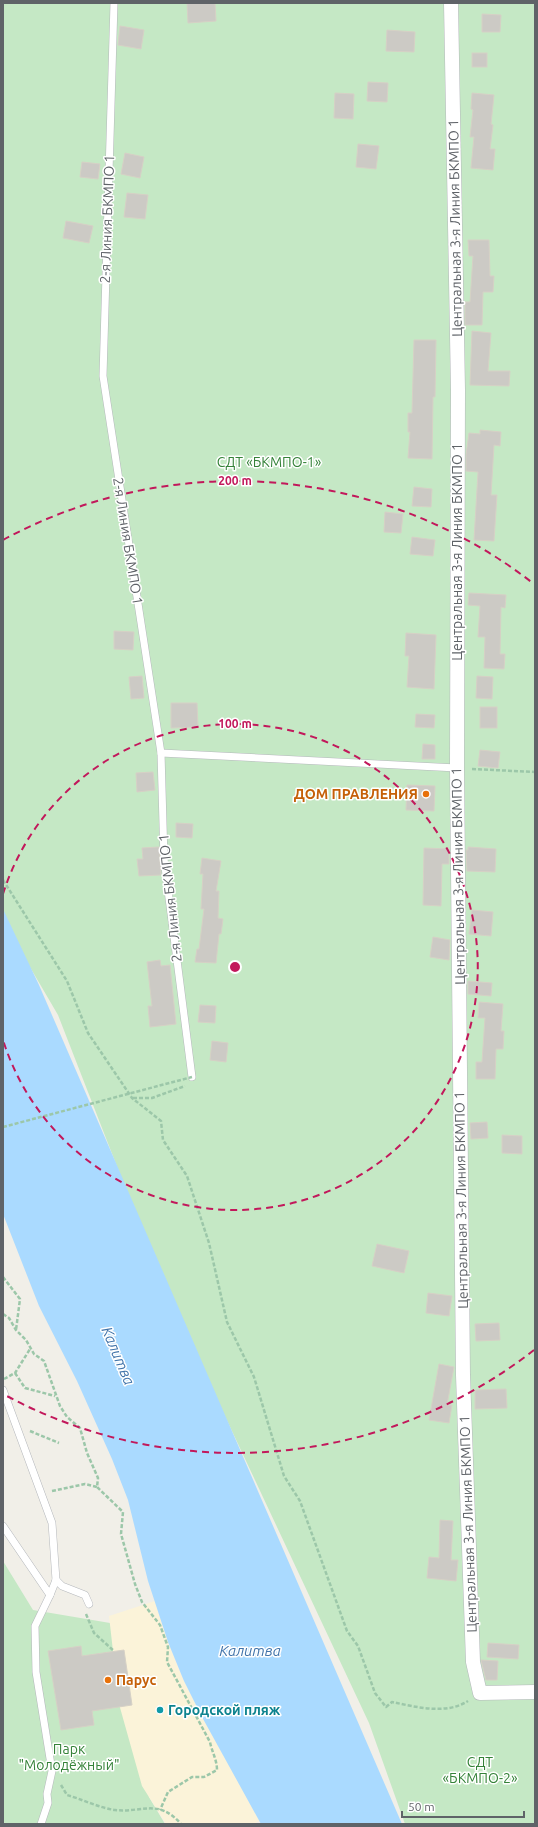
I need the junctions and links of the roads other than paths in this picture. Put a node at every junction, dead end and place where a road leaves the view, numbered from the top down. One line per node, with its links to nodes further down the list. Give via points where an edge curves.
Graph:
1 (114, 3): 3 (lane, 2-я Линия БКМПО 1, via 102,376)
2 (451, 3): 4 (street, Центральная 3-я Линия БКМПО 1, via 458,390)
3 (162, 753): 4 (lane); 5 (lane, 2-я Линия БКМПО 1, via 164,859)
4 (457, 768): 11 (street, Центральная 3-я Линия БКМПО 1, via 463,1376 472,1662 480,1693)
5 (192, 1077)
6 (3, 1390): 8 (lane, via 52,1523)
7 (3, 1526): 9 (lane)
8 (56, 1580): 9 (lane); 10 (lane, via 62,1586 85,1595)
9 (50, 1595): 12 (lane, via 35,1626 36,1672 52,1771 47,1794 48,1803)
10 (90, 1604)
11 (535, 1692)
12 (41, 1824)

